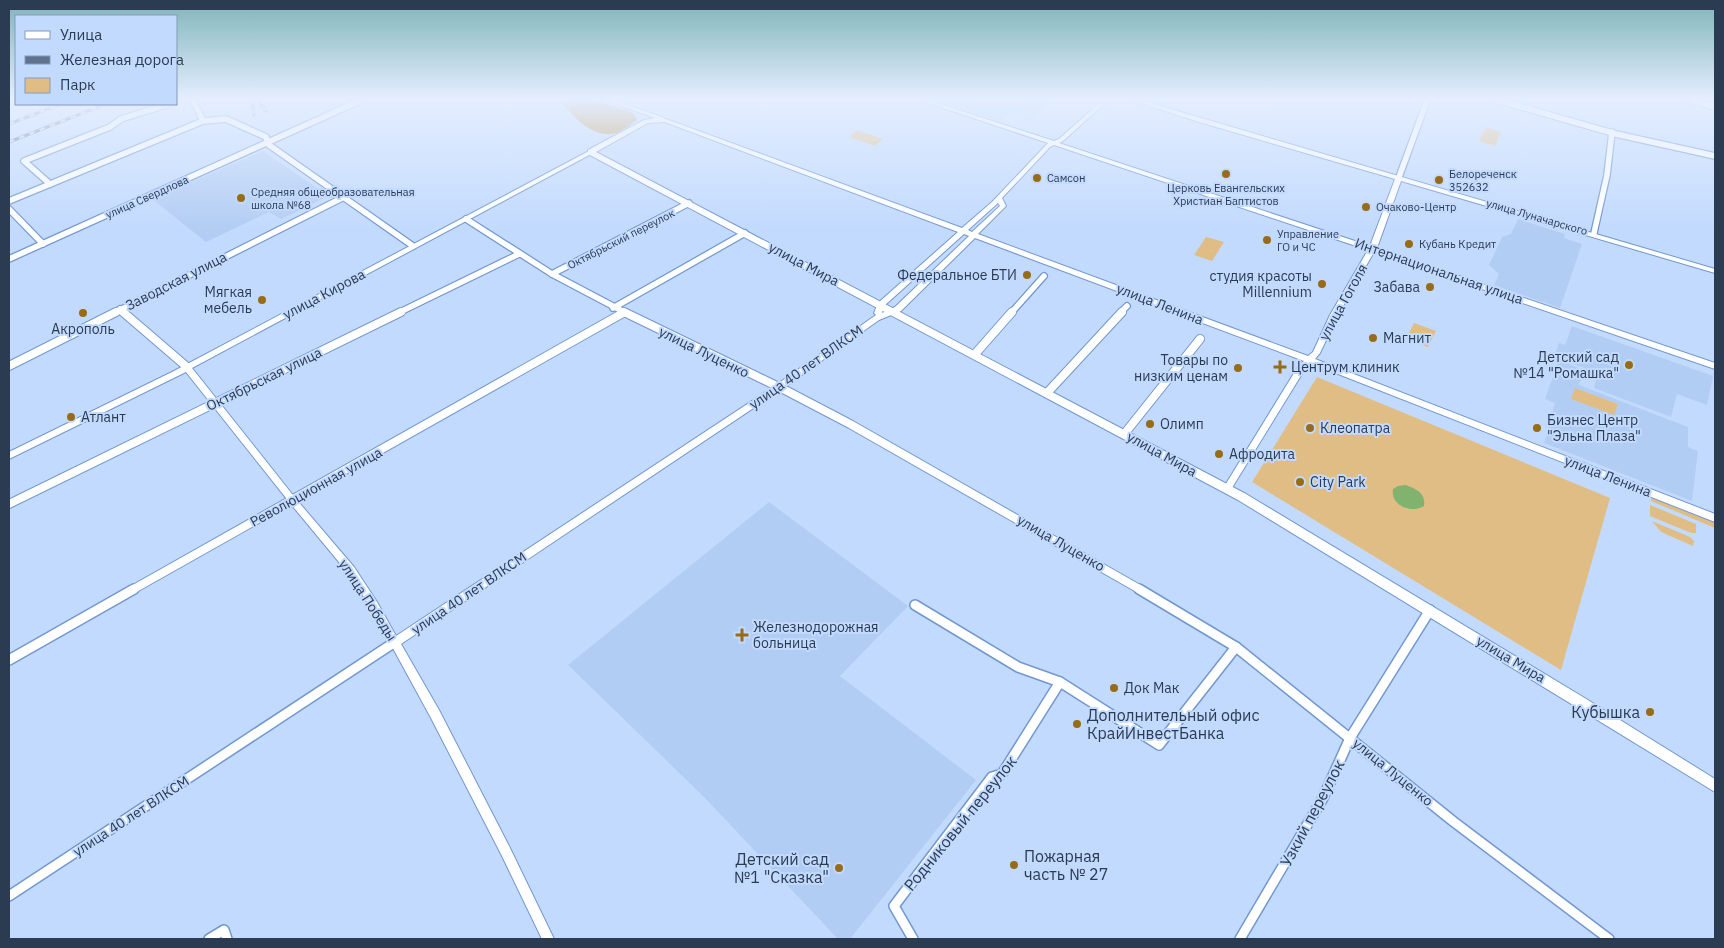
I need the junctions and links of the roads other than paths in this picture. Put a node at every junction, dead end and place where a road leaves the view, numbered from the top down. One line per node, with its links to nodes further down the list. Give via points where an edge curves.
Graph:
1 (71, 142): 14 (street, via 24,161)
2 (151, 142): 14 (street)
3 (268, 142): 15 (street); 25 (street, улица Свердлова)
4 (608, 142): 11 (main road, улица Кирова)
5 (724, 142): 21 (street, улица Ленина)
6 (1273, 142): 13 (street, улица Луначарского)
7 (1412, 142): 13 (street, улица Гоголя)
8 (1611, 142): 23 (street)
9 (1656, 142): 12 (street)
10 (1056, 143): 16 (street, улица 40 лет ВЛКСМ, via 1048,146); 27 (street, Интернациональная улица)
11 (591, 152): 18 (main road, улица Мира); 20 (street, улица Кирова)
12 (1715, 156)
13 (1399, 177): 23 (street, улица Луначарского); 27 (street, улица Гоголя)
14 (50, 184): 17 (street)
15 (344, 197): 26 (street); 36 (street, Заводская улица)
16 (999, 198): 21 (street, улица 40 лет ВЛКСМ); 24 (street, улица 40 лет ВЛКСМ, via 1003,206)
17 (9, 201)
18 (690, 203): 22 (main road, улица Мира); 31 (street, Октябрьский переулок)
19 (9, 209): 25 (street)
20 (466, 219): 26 (street, улица Кирова); 28 (street, улица Луценко)
21 (963, 230): 24 (street, улица Ленина); 33 (street, улица 40 лет ВЛКСМ)
22 (745, 233): 33 (main road, улица Мира); 35 (street)
23 (1594, 233): 30 (street, улица Луначарского)
24 (975, 235): 37 (street, улица 40 лет ВЛКСМ); 42 (street, улица Ленина)
25 (43, 244): 29 (street, улица Свердлова)
26 (413, 246): 45 (street, улица Кирова)
27 (1373, 248): 42 (street, улица Гоголя, via 1316,353); 44 (street, Интернациональная улица)
28 (519, 254): 31 (street, улица Луценко); 48 (street, Октябрьская улица)
29 (9, 259)
30 (1715, 271)
31 (552, 274): 35 (street, улица Луценко)
32 (1044, 276): 41 (street)
33 (881, 304): 37 (main road, улица Мира); 39 (street, улица 40 лет ВЛКСМ)
34 (1127, 306): 47 (street)
35 (613, 308): 38 (street, улица Луценко)
36 (120, 309): 43 (street, Заводская улица); 45 (street, улица Победы)
37 (894, 311): 39 (street, улица 40 лет ВЛКСМ); 41 (main road, улица Мира)
38 (623, 313): 46 (street, улица Луценко); 52 (street, Революционная улица)
39 (876, 318): 46 (street, улица 40 лет ВЛКСМ)
40 (1200, 339): 49 (street)
41 (975, 354): 47 (main road, улица Мира)
42 (1308, 360): 51 (street, улица Гоголя); 54 (street, улица Ленина)
43 (9, 366)
44 (1715, 366)
45 (187, 367): 48 (street, улица Победы); 50 (street, улица Кирова)
46 (779, 387): 57 (street, улица 40 лет ВЛКСМ); 58 (street, улица Луценко, via 1048,536)
47 (1047, 393): 49 (main road, улица Мира)
48 (216, 402): 52 (street, улица Победы); 53 (street, Октябрьская улица)
49 (1125, 434): 51 (main road, улица Мира)
50 (9, 456)
51 (1227, 489): 56 (main road, улица Мира)
52 (293, 501): 57 (street, улица Победы, via 351,570); 59 (street, Революционная улица)
53 (9, 504)
54 (1715, 518)
55 (915, 605): 60 (street, via 1018,667)
56 (1430, 610): 61 (street, Узкий переулок); 62 (main road, улица Мира)
57 (395, 642): 63 (street, улица 40 лет ВЛКСМ); 66 (street, улица Победы, via 440,722)
58 (1236, 647): 60 (street, via 1159,745); 61 (street, улица Луценко)
59 (9, 660)
60 (1060, 682): 67 (street, Родниковый переулок, via 1002,774 992,777 894,906)
61 (1350, 738): 68 (street, Узкий переулок, via 1323,798); 69 (street, улица Луценко, via 1454,822)
62 (1715, 786)
63 (9, 896)
64 (209, 939): 65 (street, via 224,930)
65 (227, 939)
66 (548, 939)
67 (912, 939)
68 (1240, 939)
69 (1609, 939)

